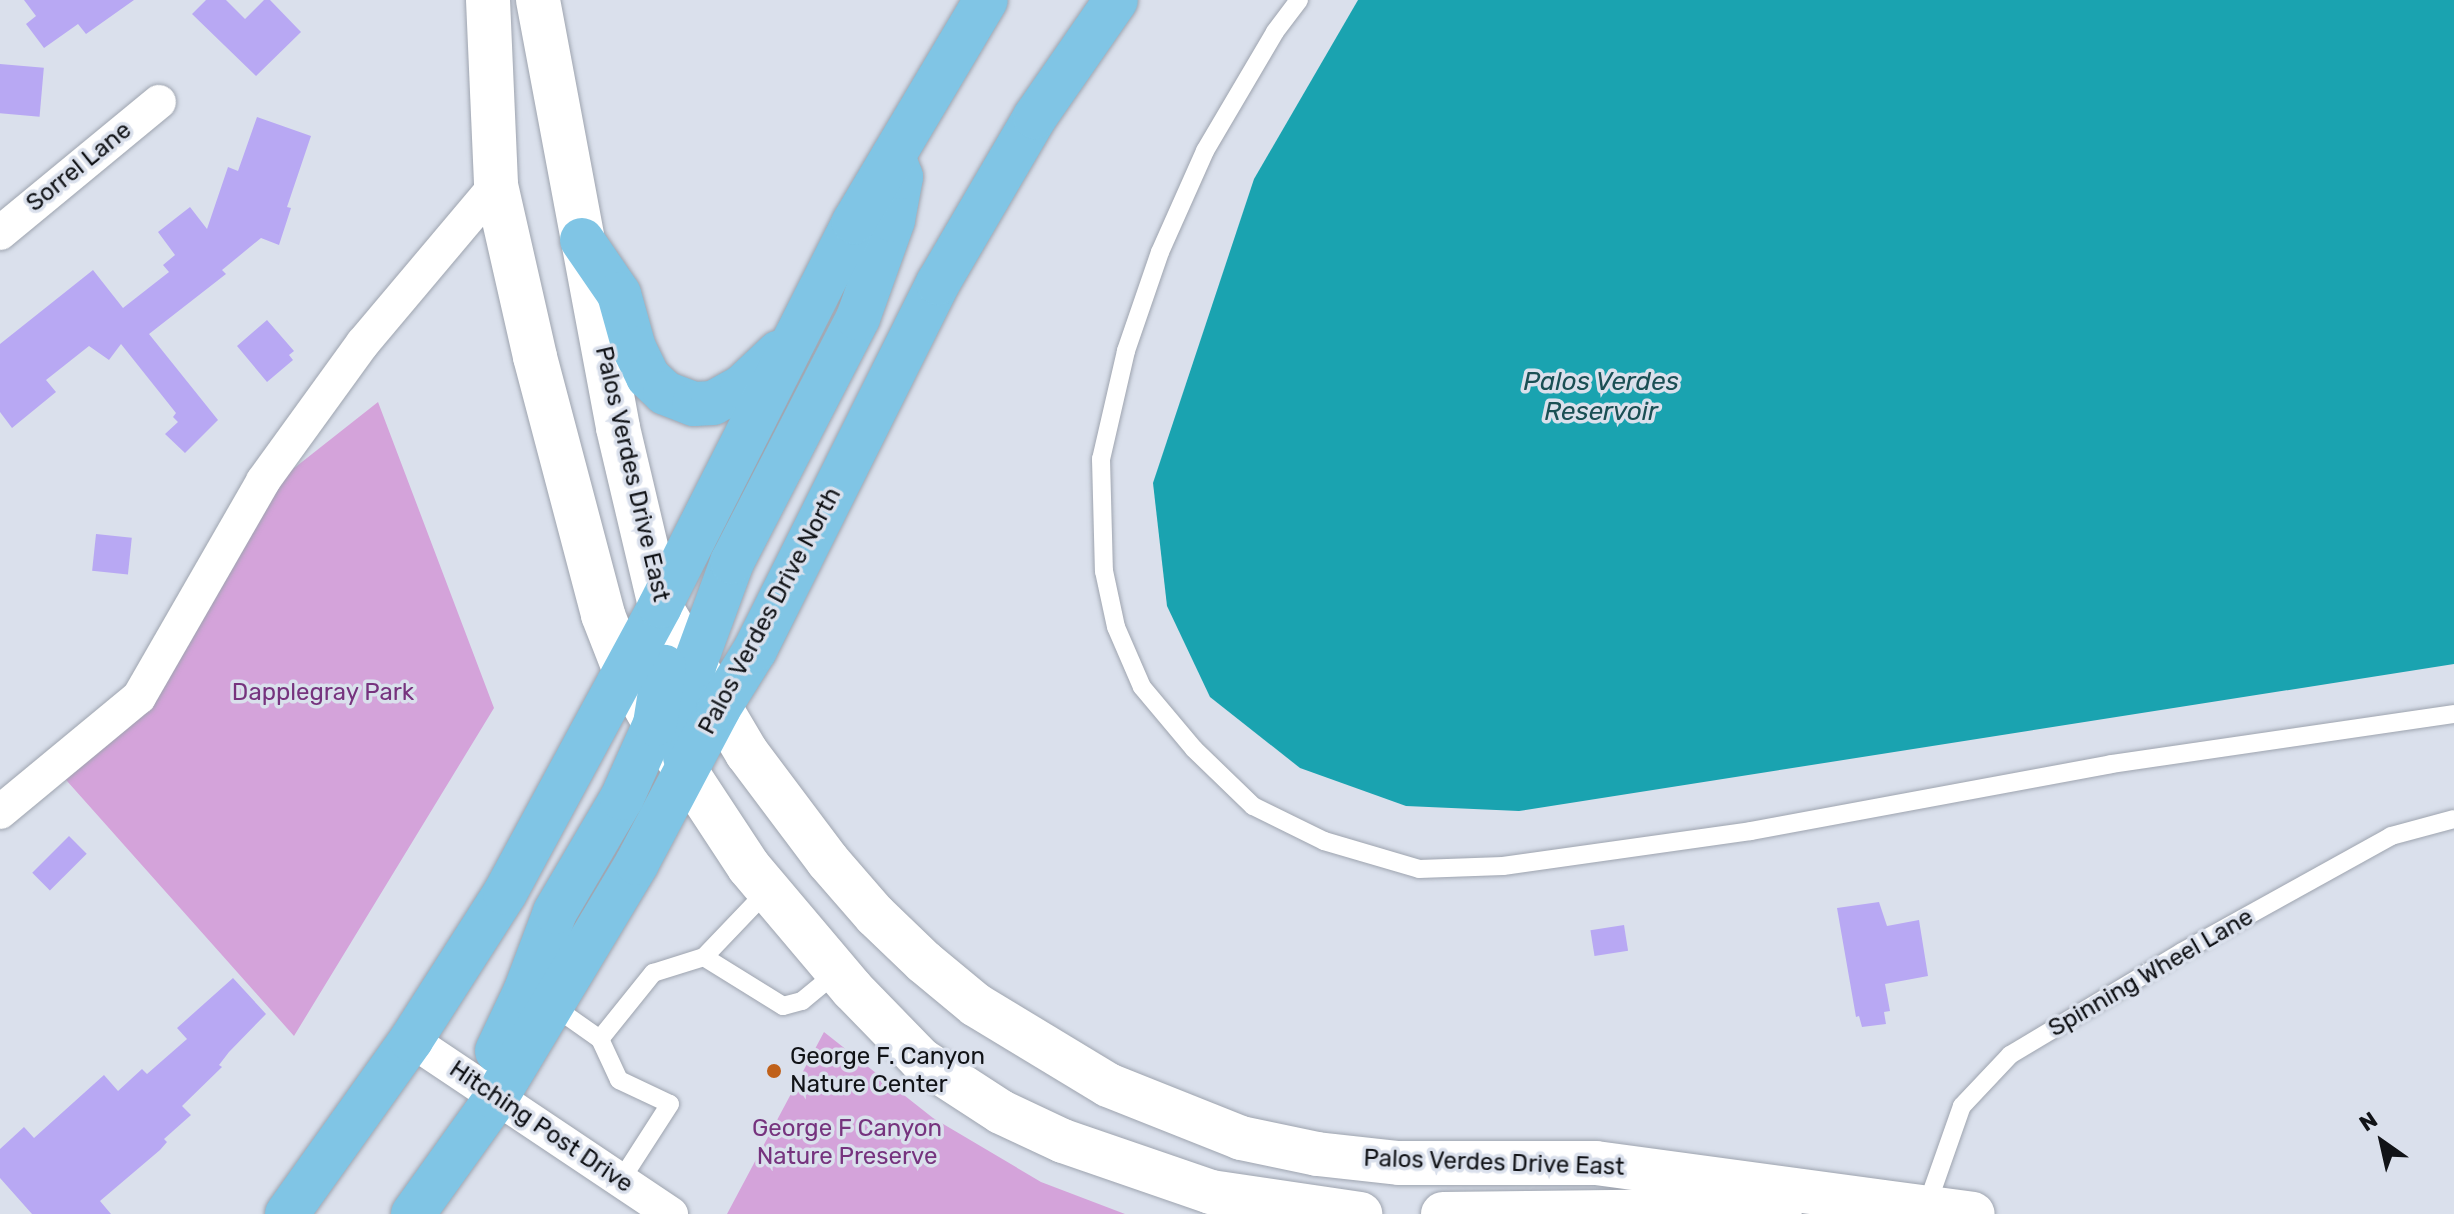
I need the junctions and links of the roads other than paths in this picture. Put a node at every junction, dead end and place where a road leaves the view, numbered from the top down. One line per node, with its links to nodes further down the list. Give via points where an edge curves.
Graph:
1 (488, 0): 8 (main road)
2 (538, 0): 10 (main road, Palos Verdes Drive East)
3 (986, 0): 7 (main road)
4 (1116, 0): 15 (main road, Palos Verdes Drive North, via 1035,117 938,283 755,650)
5 (1299, 0): 16 (lane, via 1205,151 1160,252 1126,351 1101,459 1104,571 1116,627 1142,687 1194,749 1253,806 1324,841 1419,869 1503,866 1751,831 2111,764)
6 (159, 102): 9 (street, Sorrel Lane)
7 (892, 154): 11 (main road); 13 (main road, via 901,177 893,220 858,318 732,562)
8 (496, 185): 14 (main road, via 599,601); 19 (street, via 363,343 263,481 139,697)
9 (0, 233)
10 (582, 240): 11 (main road, via 619,294 648,377 665,393 694,404 713,403 742,387); 12 (main road, Palos Verdes Drive East)
11 (795, 338): 12 (main road)
12 (660, 606): 13 (main road, Palos Verdes Drive East); 14 (main road); 17 (main road, via 665,664)
13 (694, 666): 15 (main road, Palos Verdes Drive East); 18 (main road)
14 (625, 671): 17 (main road); 26 (main road, via 505,893)
15 (719, 708): 18 (main road, Palos Verdes Drive North); 29 (main road, Palos Verdes Drive East, via 828,861 924,962 976,1005 1036,1042 1108,1085 1167,1110 1241,1138 1317,1154 1399,1163 1596,1163)
16 (2454, 714)
17 (655, 724): 18 (main road); 27 (main road, via 622,798 555,912 525,992 497,1046)
18 (685, 772): 21 (main road); 24 (main road, Palos Verdes Drive North)
19 (0, 812)
20 (2454, 819): 29 (lane, Spinning Wheel Lane, via 2391,836 2010,1055 1962,1106)
21 (768, 890): 22 (lane); 23 (main road)
22 (704, 957): 23 (lane, via 783,1006 802,1001); 25 (lane, via 653,973)
23 (837, 972): 33 (main road, via 921,1060 1001,1112 1050,1136 1211,1192)
24 (553, 1006): 25 (lane); 27 (main road, Palos Verdes Drive North)
25 (600, 1039): 28 (lane, via 619,1080 670,1104)
26 (411, 1040): 27 (street, Hitching Post Drive); 30 (main road)
27 (496, 1098): 28 (street, Hitching Post Drive); 31 (main road, Palos Verdes Drive North)
28 (621, 1180): 32 (street, Hitching Post Drive)
29 (1926, 1208): 34 (main road, Palos Verdes Drive East); 35 (main road, Palos Verdes Drive East)
30 (287, 1214)
31 (413, 1214)
32 (671, 1214)
33 (1360, 1214)
34 (1443, 1214)
35 (1973, 1214)

